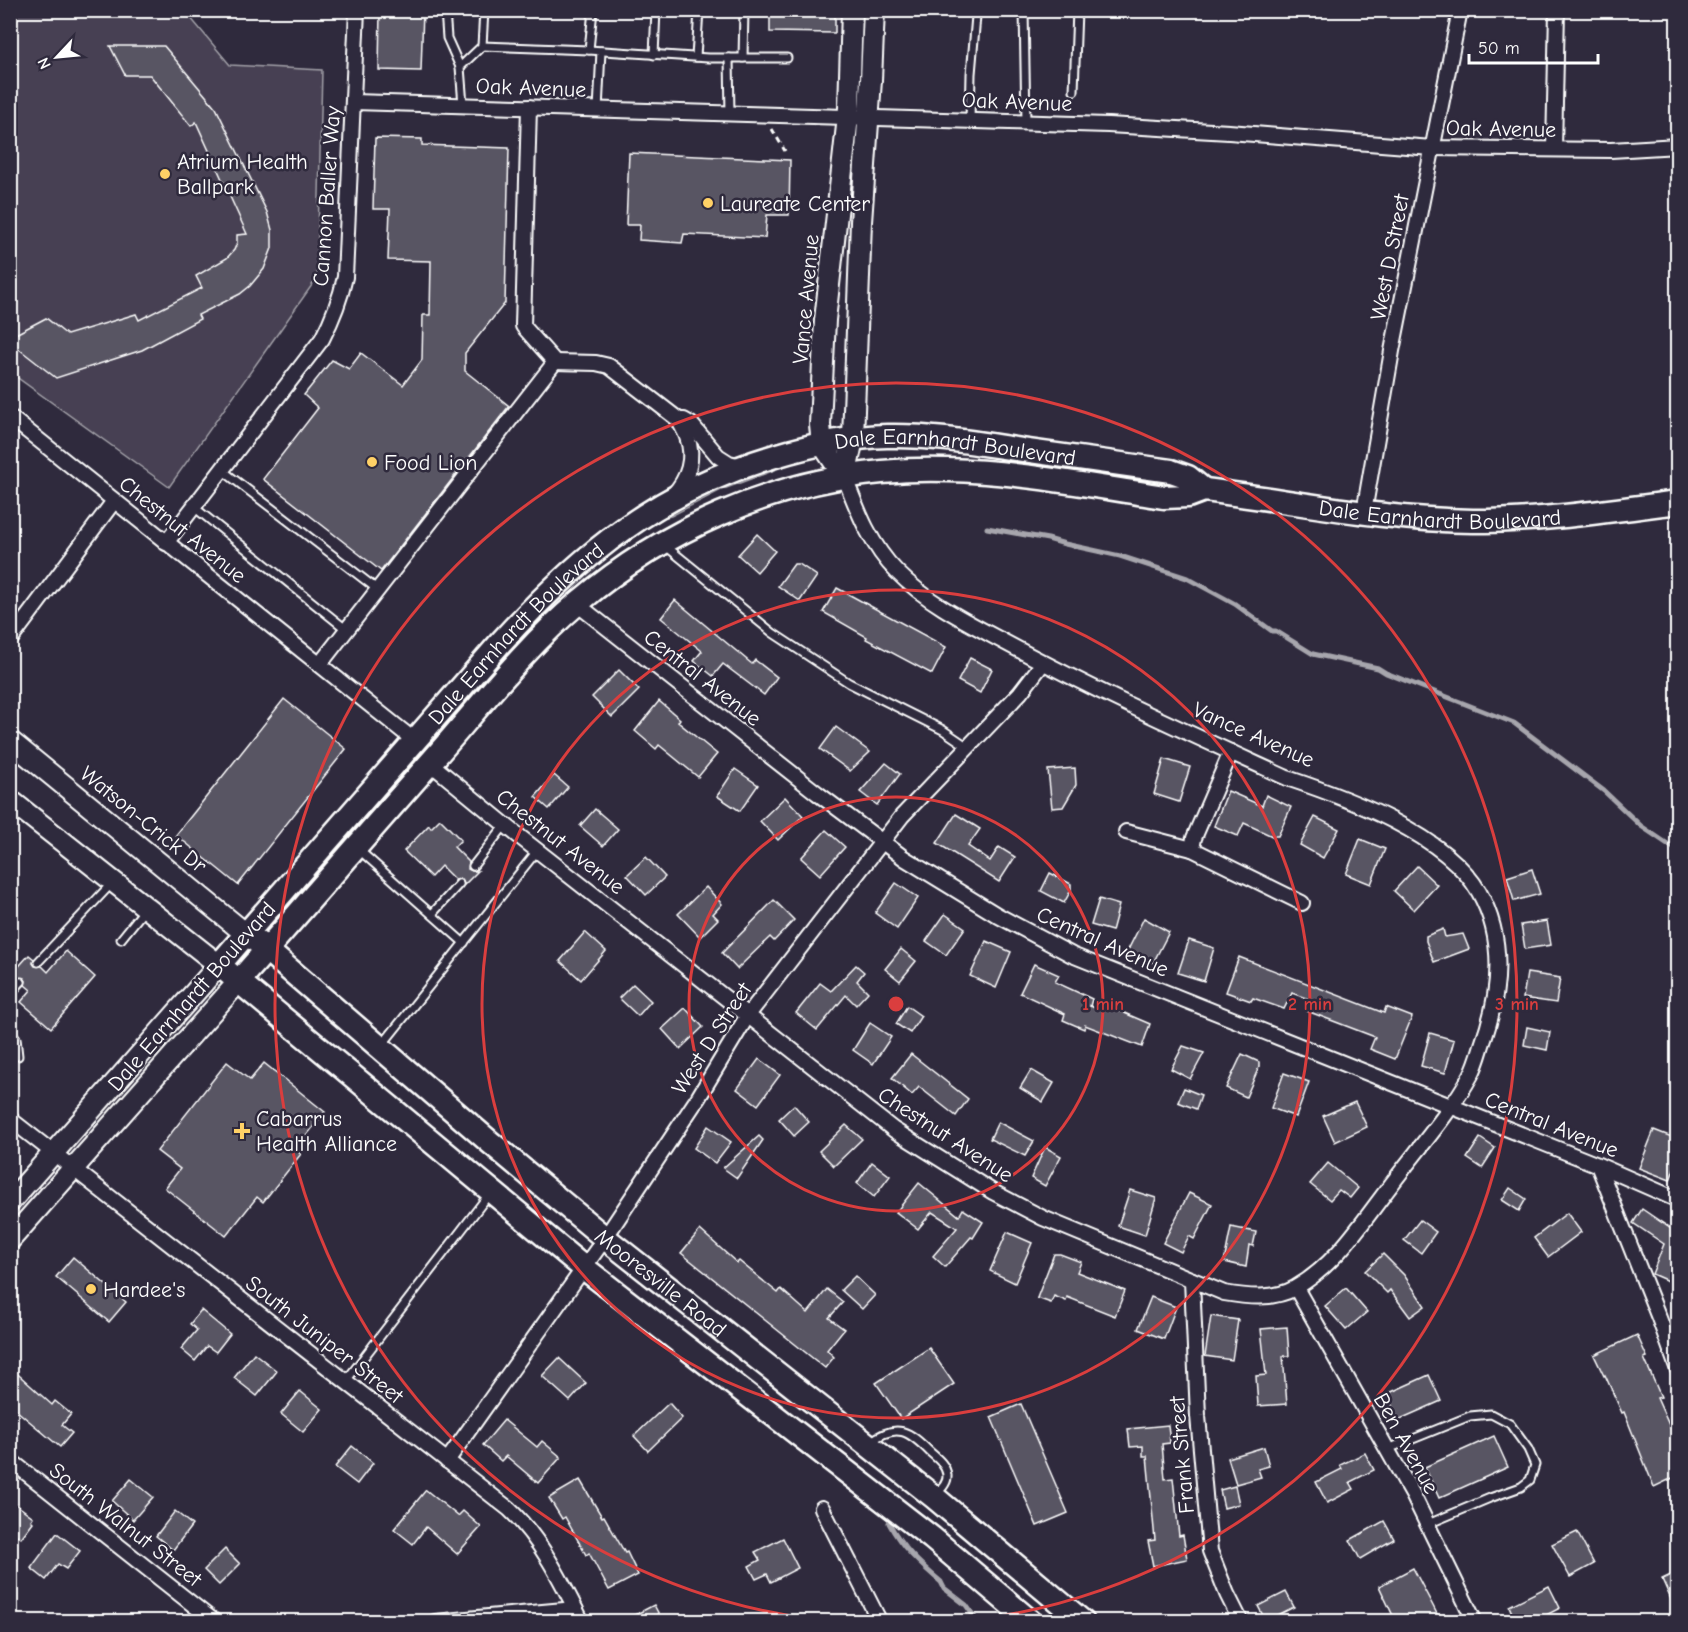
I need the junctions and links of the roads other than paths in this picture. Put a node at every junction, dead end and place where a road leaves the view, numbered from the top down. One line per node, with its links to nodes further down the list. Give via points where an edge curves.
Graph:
1 (357, 10): 25 (street, Cannon Baller Way)
2 (445, 10): 23 (lane, via 447,38)
3 (484, 10): 15 (lane)
4 (593, 10): 16 (lane)
5 (656, 10): 18 (lane)
6 (699, 10): 19 (lane)
7 (744, 10): 21 (lane)
8 (852, 10): 30 (main road, Vance Avenue)
9 (874, 10): 31 (main road)
10 (978, 10): 32 (lane)
11 (1024, 10): 33 (lane)
12 (1077, 10): 24 (lane)
13 (1460, 10): 35 (street, West D Street)
14 (1557, 10): 36 (street)
15 (482, 46): 16 (lane); 23 (lane)
16 (589, 51): 17 (lane)
17 (601, 51): 18 (lane); 28 (lane)
18 (654, 54): 19 (lane)
19 (696, 57): 20 (lane)
20 (729, 58): 21 (lane); 29 (lane)
21 (743, 58): 22 (lane)
22 (786, 58)
23 (460, 67): 26 (lane)
24 (1074, 91)
25 (354, 102): 26 (street, Oak Avenue); 43 (street, Cannon Baller Way, via 345,277 334,316 322,339)
26 (463, 105): 27 (street, Oak Avenue)
27 (529, 107): 28 (street, Oak Avenue); 37 (street, via 523,326)
28 (598, 110): 29 (street, Oak Avenue)
29 (730, 114): 30 (street, Oak Avenue)
30 (848, 118): 31 (street, Oak Avenue); 41 (main road, Vance Avenue, via 825,320)
31 (868, 118): 32 (street, Oak Avenue); 40 (main road)
32 (970, 121): 33 (street, Oak Avenue)
33 (1026, 123): 35 (street, Oak Avenue, via 1229,132)
34 (1677, 146): 36 (street, Oak Avenue)
35 (1432, 148): 36 (street, Oak Avenue); 50 (street, West D Street)
36 (1554, 149)
37 (555, 362): 39 (street, via 609,366); 53 (street)
38 (10, 417): 47 (street, Chestnut Avenue)
39 (679, 420): 42 (street, via 691,424 723,460); 46 (street, via 688,438 690,462 684,481)
40 (853, 438): 41 (main road, Dale Earnhardt Boulevard); 44 (main road); 45 (main road, Dale Earnhardt Boulevard, via 944,439 1171,471 1188,477)
41 (822, 444): 42 (main road, Dale Earnhardt Boulevard); 44 (main road, Vance Avenue)
42 (749, 465): 46 (main road, Dale Earnhardt Boulevard)
43 (222, 470): 49 (street, Cannon Baller Way); 53 (lane)
44 (845, 478): 45 (main road, Dale Earnhardt Boulevard, via 896,471 951,470 1164,497 1188,496); 52 (main road, Dale Earnhardt Boulevard, via 761,499); 57 (street, Vance Avenue, via 865,528 897,572 935,604)
45 (1204, 490): 50 (main road, Dale Earnhardt Boulevard)
46 (668, 500): 60 (main road, Dale Earnhardt Boulevard, via 609,540 554,586)
47 (114, 501): 51 (street, Chestnut Avenue); 56 (street)
48 (1677, 502): 50 (main road, Dale Earnhardt Boulevard, via 1588,514 1472,521)
49 (194, 507): 51 (street, Cannon Baller Way); 55 (lane)
50 (1364, 512)
51 (166, 543): 58 (street, Chestnut Avenue)
52 (663, 543): 54 (main road, Dale Earnhardt Boulevard); 61 (lane, via 773,633 849,683 943,730)
53 (378, 590): 55 (street)
54 (577, 604): 63 (main road, Dale Earnhardt Boulevard, via 522,658); 67 (street, Central Avenue)
55 (347, 630): 58 (street)
56 (10, 640)
57 (1043, 663): 61 (street, West D Street); 62 (street, Vance Avenue)
58 (320, 664): 60 (street, Chestnut Avenue)
59 (10, 741): 77 (main road, Watson-Crick Dr)
60 (415, 741): 77 (main road, Dale Earnhardt Boulevard)
61 (968, 747): 67 (street, West D Street)
62 (1231, 752): 69 (street); 90 (street, Vance Avenue, via 1425,838 1463,869 1479,891 1492,921 1498,978 1492,1019 1472,1074)
63 (430, 763): 65 (street, Chestnut Avenue); 68 (main road, Dale Earnhardt Boulevard)
64 (10, 800): 72 (main road)
65 (505, 825): 70 (street, Chestnut Avenue); 71 (lane)
66 (1126, 832): 69 (street)
67 (881, 841): 86 (street, West D Street); 90 (street, Central Avenue, via 997,915 1072,955)
68 (356, 847): 76 (lane); 80 (main road, Dale Earnhardt Boulevard)
69 (1192, 849): 74 (street)
70 (537, 851): 79 (lane); 86 (street, Chestnut Avenue)
71 (473, 866)
72 (114, 882): 75 (main road); 81 (lane)
73 (459, 884): 76 (lane)
74 (1302, 903)
75 (147, 908): 78 (lane); 82 (main road)
76 (432, 914): 79 (lane)
77 (246, 934): 80 (main road, Mooresville Road); 82 (main road, Dale Earnhardt Boulevard)
78 (121, 939)
79 (464, 943): 88 (lane)
80 (266, 950): 83 (main road, Dale Earnhardt Boulevard); 88 (main road, Mooresville Road)
81 (38, 962)
82 (219, 965): 83 (main road, Mooresville Road); 92 (main road, Dale Earnhardt Boulevard)
83 (239, 981): 94 (main road, Dale Earnhardt Boulevard); 95 (main road, Mooresville Road)
84 (21, 982): 85 (lane)
85 (10, 994)
86 (748, 1015): 98 (street, West D Street); 101 (street, Chestnut Avenue, via 894,1131 993,1192 1042,1218)
87 (10, 1031): 89 (lane, via 16,1038)
88 (380, 1047): 98 (main road, Mooresville Road)
89 (18, 1056)
90 (1450, 1106): 93 (street, Central Avenue); 102 (street, Chestnut Avenue, via 1355,1233)
91 (10, 1119): 92 (street, South Juniper Street)
92 (54, 1153): 94 (street, South Juniper Street); 97 (main road, Dale Earnhardt Boulevard)
93 (1598, 1165): 96 (street, Central Avenue); 103 (street)
94 (74, 1169): 99 (main road, Dale Earnhardt Boulevard); 104 (street, South Juniper Street)
95 (491, 1191): 100 (main road, Mooresville Road); 104 (lane)
96 (1677, 1200)
97 (10, 1202)
98 (605, 1238): 100 (street, West D Street); 105 (main road, Mooresville Road)
99 (10, 1240)
100 (584, 1268): 108 (street, West D Street); 117 (main road, Mooresville Road, via 932,1538)
101 (1191, 1280): 102 (street, Chestnut Avenue, via 1244,1297 1280,1295); 119 (street, Frank Street, via 1210,1551)
102 (1296, 1288): 106 (street, Ben Avenue)
103 (1677, 1370)
104 (345, 1382): 108 (street, South Juniper Street)
105 (867, 1444): 109 (main road, Mooresville Road); 109 (lane, via 885,1432 900,1430 913,1436 943,1464 947,1473 946,1482)
106 (1388, 1449): 111 (street, Ben Avenue); 111 (lane, via 1470,1416 1491,1414 1510,1424 1528,1449 1534,1465 1530,1480 1521,1487)
107 (10, 1460): 113 (street, South Walnut Street)
108 (447, 1461): 112 (street, South Juniper Street, via 525,1524)
109 (934, 1497): 118 (main road, Mooresville Road)
110 (822, 1508): 116 (street)
111 (1428, 1524): 120 (street, Ben Avenue)
112 (575, 1609): 114 (street); 115 (street, South Juniper Street)
113 (215, 1622)
114 (435, 1622)
115 (582, 1622)
116 (880, 1622)
117 (1030, 1622)
118 (1083, 1622)
119 (1241, 1622)
120 (1475, 1622)

